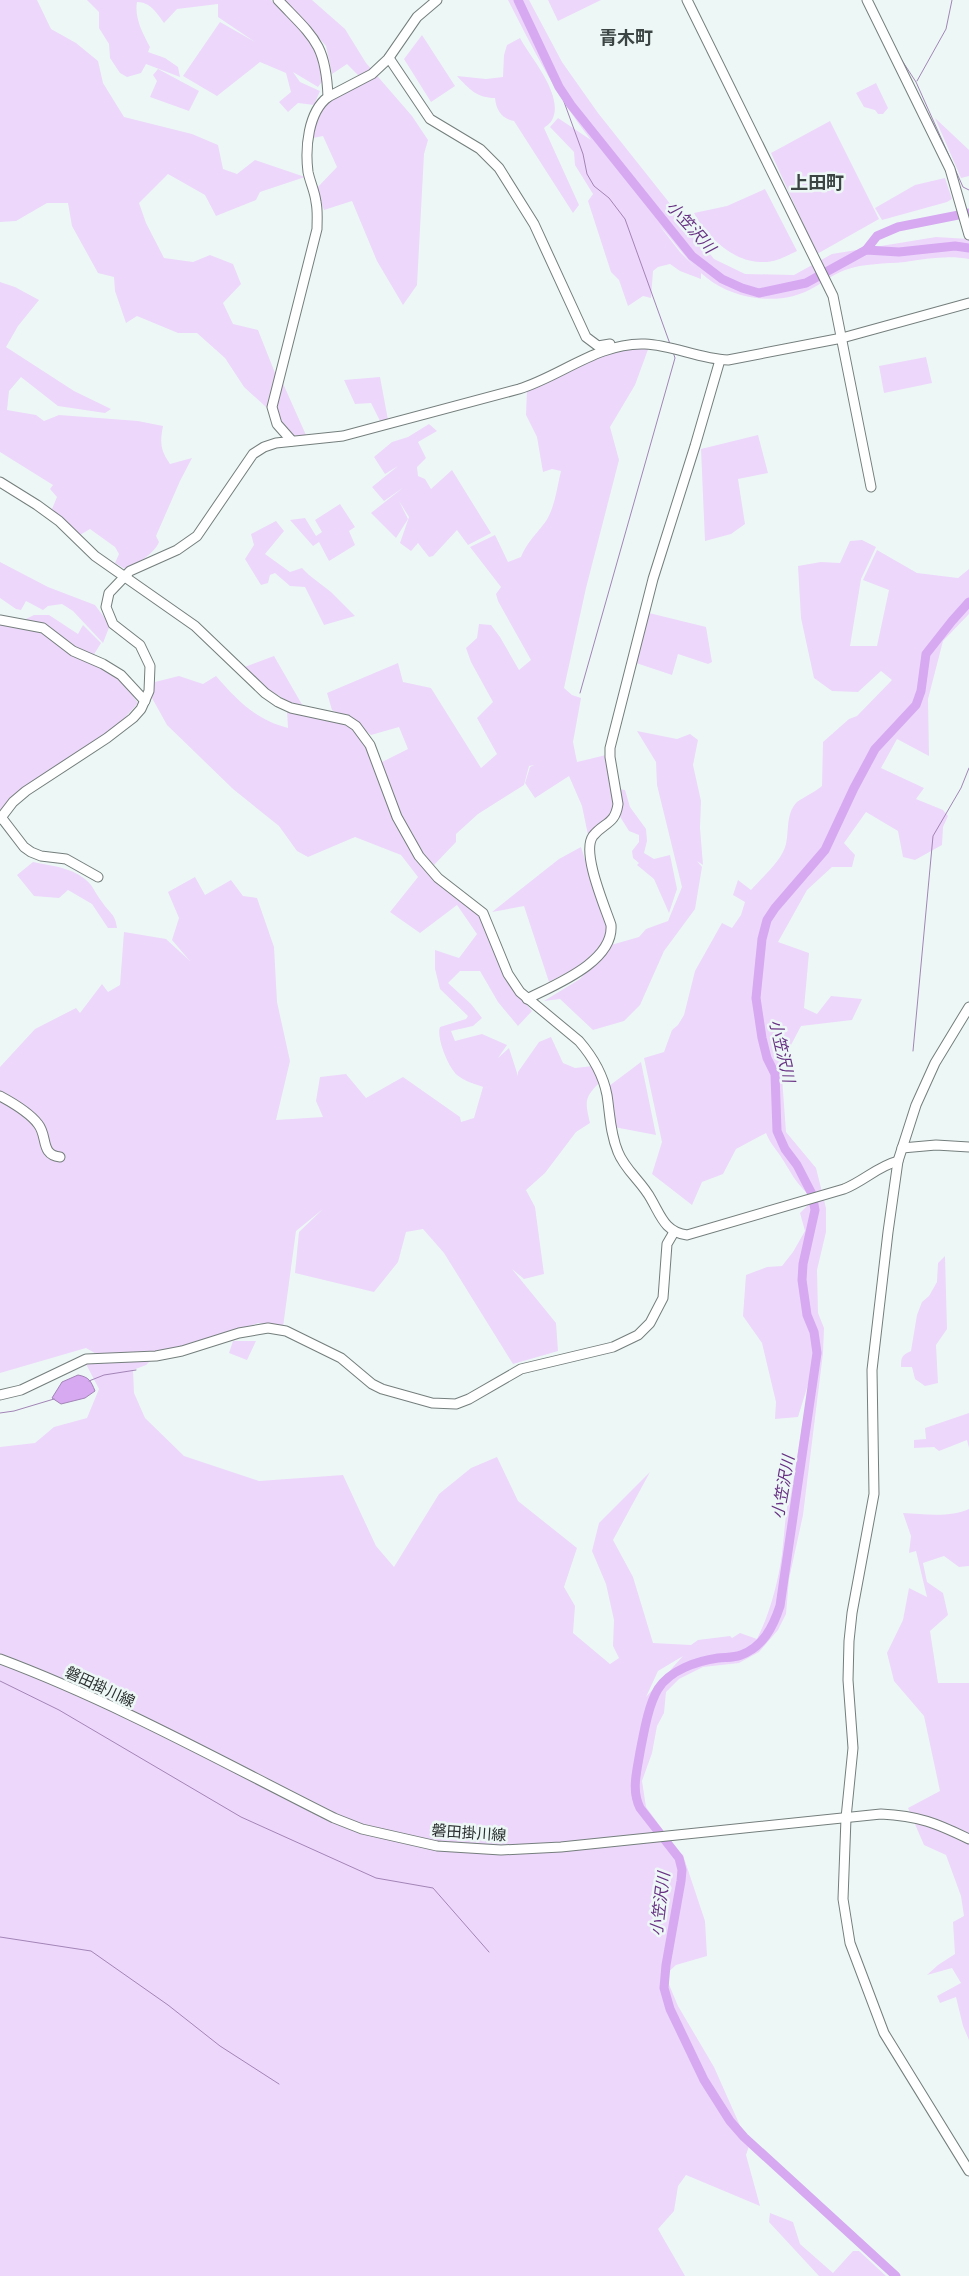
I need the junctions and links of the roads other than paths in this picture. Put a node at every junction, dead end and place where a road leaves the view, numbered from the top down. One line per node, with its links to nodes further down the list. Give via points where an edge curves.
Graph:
1 (278, 0): 6 (street, via 318,44 325,62)
2 (437, 0): 5 (street, via 417,18)
3 (687, 0): 9 (street, via 827,282)
4 (867, 0): 7 (street, via 950,169)
5 (389, 58): 6 (street, via 372,74); 10 (street, via 430,119 480,149 495,162 534,224 586,337 598,346 617,342)
6 (328, 97): 12 (street, via 311,124 307,161 316,199 317,229 272,406 277,424)
7 (969, 234)
8 (969, 303): 9 (street)
9 (842, 338): 11 (street); 14 (street)
10 (631, 345): 11 (street, via 666,347); 12 (street, via 616,346 598,353 544,381 513,391 343,436)
11 (720, 360): 20 (street, via 652,579 610,748 617,811 610,823 592,838 590,845 592,866 612,933 585,968)
12 (292, 441): 15 (street, via 270,444 253,454 207,524 192,540)
13 (0, 482): 15 (street, via 59,521 85,548)
14 (871, 487)
15 (122, 577): 17 (street, via 109,593 106,607 113,624 133,638 146,654 151,675); 20 (street, via 195,626 278,702 291,708 347,720 362,731 409,841 438,878 483,913 508,974)
16 (0, 620): 17 (street, via 43,628 72,651 121,675)
17 (145, 701): 18 (street, via 133,718 26,791)
18 (0, 818): 19 (street, via 31,852 66,859)
19 (98, 876)
20 (527, 998): 27 (street, via 586,1049 601,1074 619,1154 650,1196 668,1228)
21 (969, 1008): 24 (street, via 935,1062)
22 (0, 1096): 25 (street, via 36,1121 48,1153)
23 (969, 1147): 24 (street)
24 (902, 1148): 26 (street)
25 (60, 1157)
26 (898, 1161): 27 (street, via 882,1166 852,1186 827,1194 687,1235); 30 (street, via 872,1370 874,1494 849,1640 853,1748)
27 (674, 1232): 28 (street, via 667,1244 663,1298 650,1323 638,1335 613,1347 521,1369 469,1400 456,1404 432,1403 382,1389 341,1358 286,1331 268,1328 156,1356 86,1359 21,1390)
28 (0, 1395)
29 (0, 1659): 30 (street, 磐田掛川線, via 41,1674 122,1712 334,1818 362,1829 437,1846 502,1850 561,1847)
30 (846, 1818): 31 (street, 磐田掛川線, via 881,1814 910,1816 938,1824); 32 (street, via 846,1926 858,1966 884,2033)
31 (969, 1839)
32 (969, 2171)

